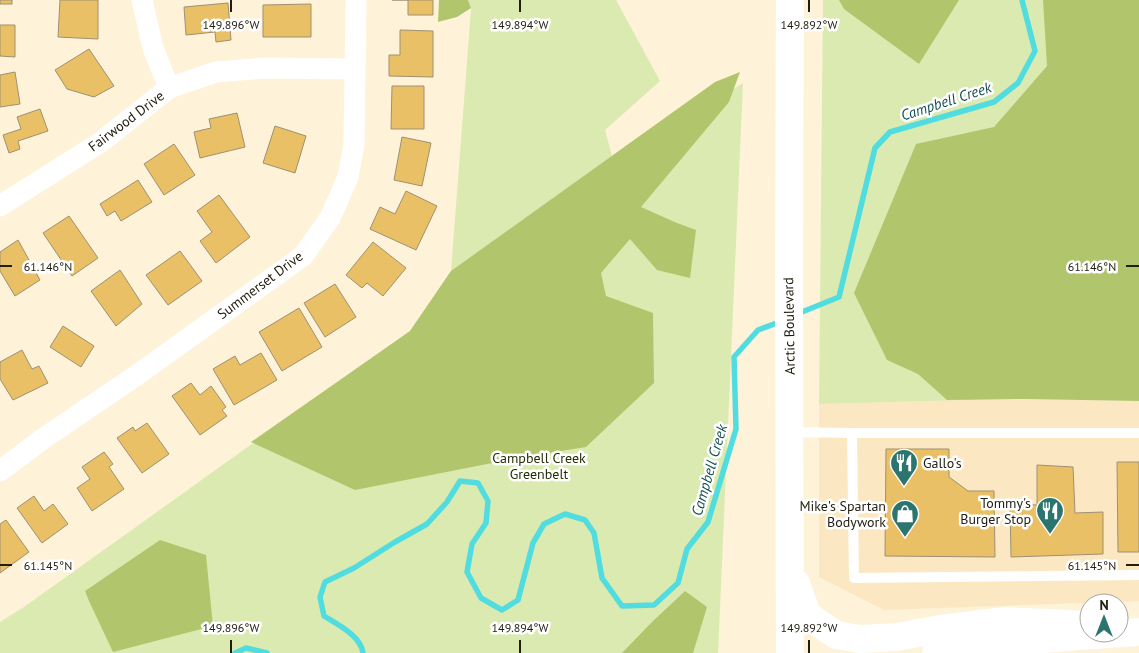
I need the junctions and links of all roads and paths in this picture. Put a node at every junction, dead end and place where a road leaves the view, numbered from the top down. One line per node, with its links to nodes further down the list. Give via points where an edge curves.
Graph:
1 (142, 0): 5 (street, via 153,48)
2 (356, 0): 4 (street, Summerset Drive)
3 (790, 0): 7 (main road, Arctic Boulevard)
4 (354, 68): 5 (street, Fairwood Drive, via 265,68 216,72); 10 (street, Summerset Drive, via 354,144 348,176 330,218 303,256)
5 (169, 88): 6 (street, Fairwood Drive, via 101,142)
6 (0, 206)
7 (790, 432): 8 (lane); 11 (main road, Arctic Boulevard)
8 (852, 433): 9 (lane); 12 (lane, via 854,578)
9 (1139, 433)
10 (0, 471)
11 (790, 568): 13 (main road, via 807,615 836,635 860,639 897,637 1006,621); 15 (main road, Arctic Boulevard)
12 (1139, 575)
13 (1079, 625)
14 (1139, 631): 16 (main road, via 988,644)
15 (790, 653)
16 (936, 653)

